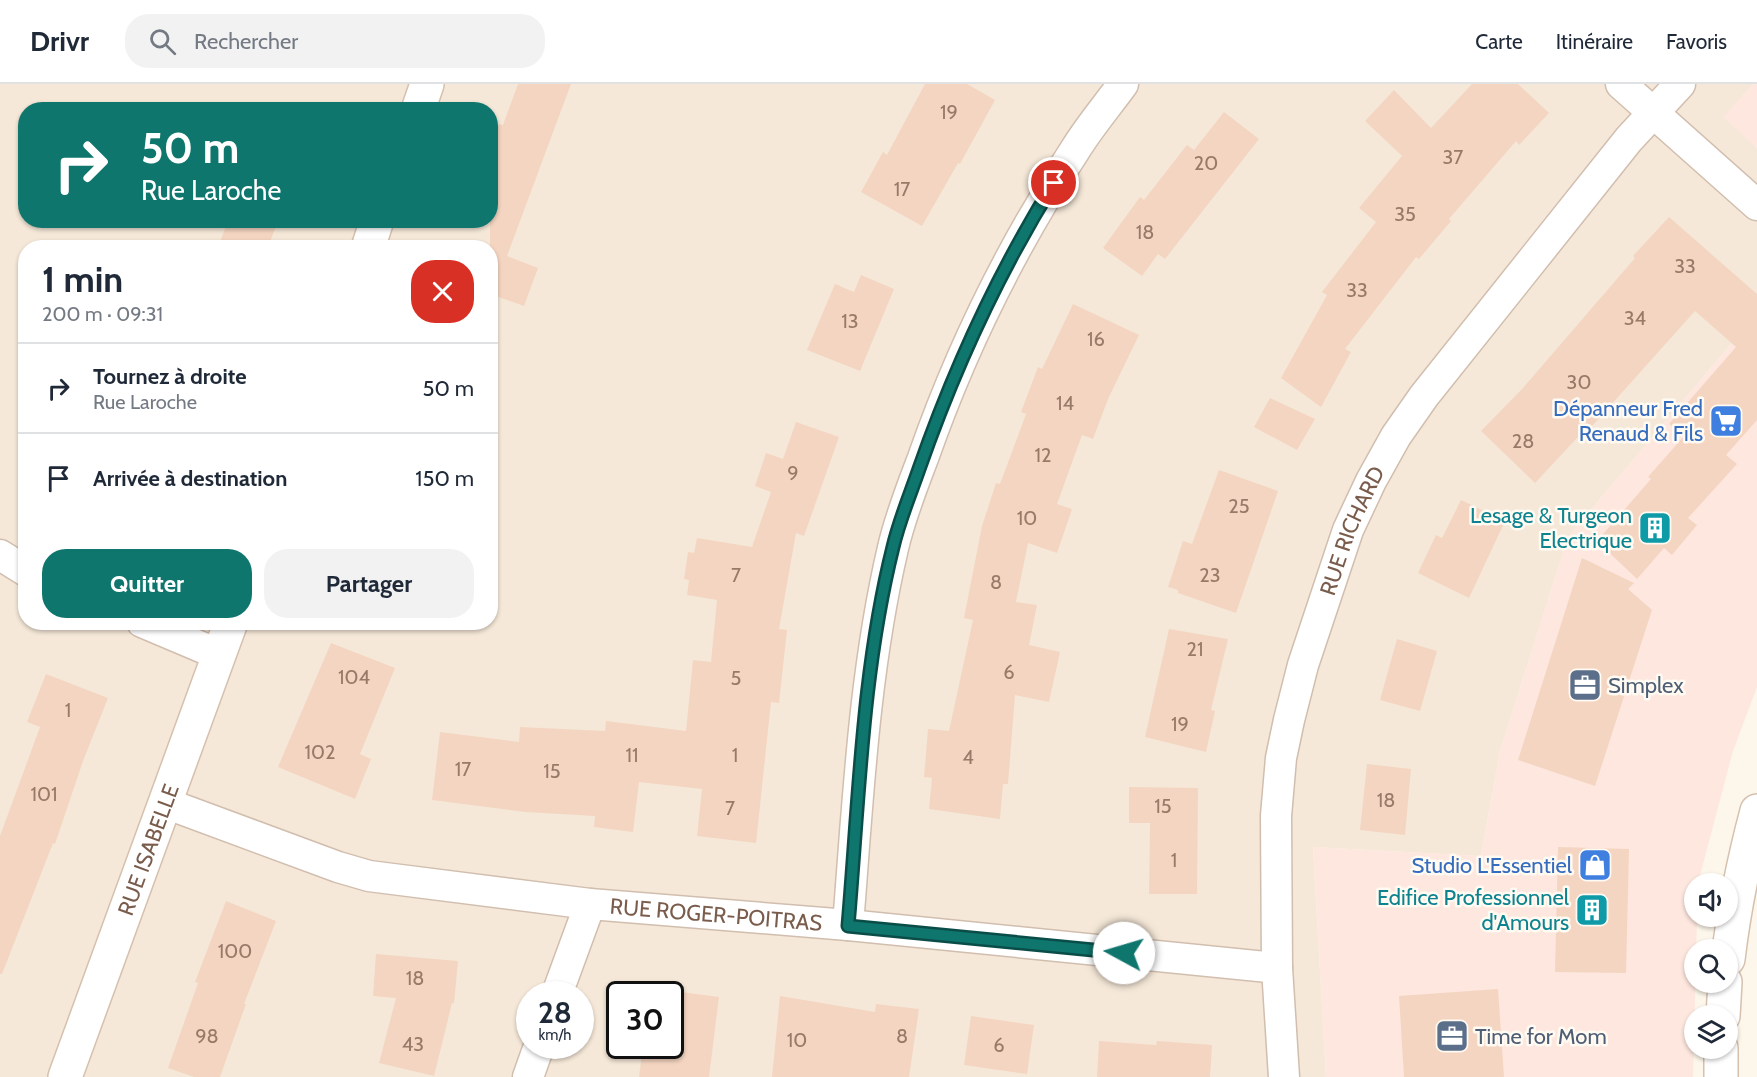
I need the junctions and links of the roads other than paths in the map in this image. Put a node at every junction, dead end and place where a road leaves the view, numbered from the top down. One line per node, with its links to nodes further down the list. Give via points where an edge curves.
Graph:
1 (427, 84): 5 (street)
2 (1123, 84): 16 (street, via 1076,148 1011,255 956,371 904,512 893,546 868,681)
3 (1621, 84): 6 (street)
4 (1680, 84): 6 (street, RUE RICHARD)
5 (421, 102)
6 (1653, 112): 7 (street); 18 (street, RUE RICHARD, via 1424,396 1396,436 1348,531 1303,664 1281,758 1276,816)
7 (1757, 205)
8 (0, 555): 9 (street)
9 (18, 566)
10 (161, 630): 12 (street)
11 (228, 630): 12 (street, RUE ISABELLE)
12 (220, 655): 13 (street, RUE ISABELLE)
13 (165, 803): 15 (street, RUE ROGER-POITRAS, via 369,876); 22 (street, RUE ISABELLE)
14 (1757, 811): 17 (street)
15 (590, 904): 16 (street, RUE ROGER-POITRAS); 19 (street)
16 (848, 926): 18 (street, RUE ROGER-POITRAS)
17 (1730, 939)
18 (1277, 968): 24 (street, RUE RICHARD)
19 (562, 981)
20 (534, 1059): 23 (street)
21 (1721, 1059): 25 (street)
22 (65, 1077)
23 (528, 1077)
24 (1284, 1077)
25 (1721, 1077)

